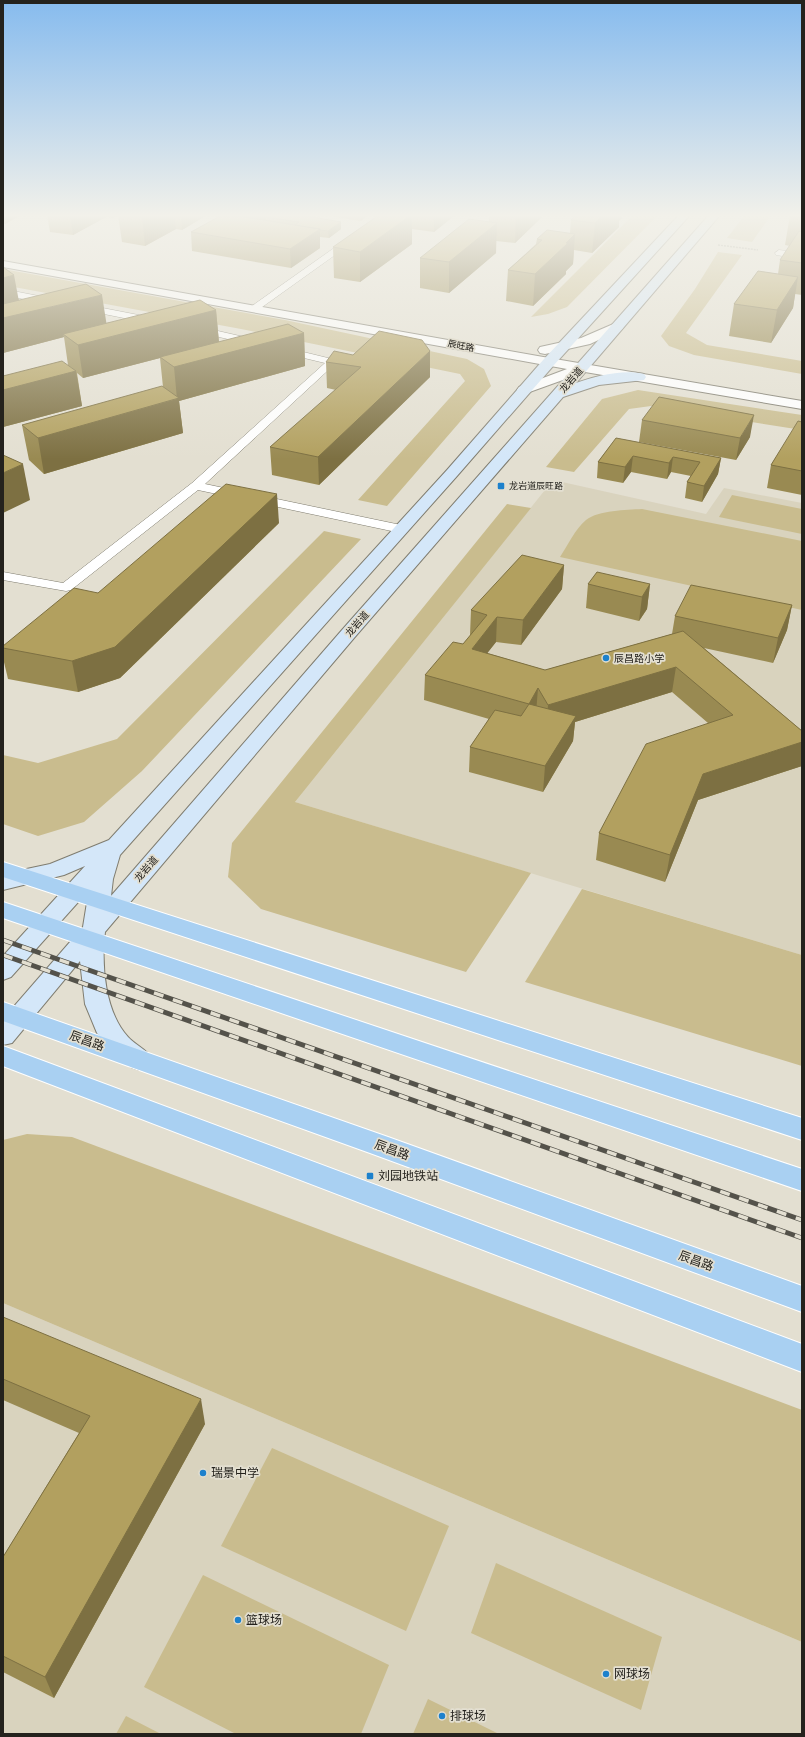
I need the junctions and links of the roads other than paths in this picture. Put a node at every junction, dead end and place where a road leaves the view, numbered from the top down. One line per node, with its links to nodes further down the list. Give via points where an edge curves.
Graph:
1 (25, 296): 9 (lane)
2 (187, 296): 8 (street, 辰旺路)
3 (243, 296): 7 (street, 辰旺路)
4 (272, 296): 7 (lane)
5 (609, 296): 14 (main road)
6 (644, 296): 10 (main road, 龙岩道)
7 (266, 300): 8 (lane); 12 (street, 辰旺路)
8 (255, 308): 14 (street, 辰旺路, via 484,350)
9 (162, 323)
10 (618, 326): 14 (street); 15 (main road, 龙岩道)
11 (185, 327): 22 (lane, via 332,362)
12 (460, 333)
13 (537, 347): 14 (street, 辰旺路)
14 (557, 352): 15 (street, 辰旺路); 17 (street, 辰旺路); 19 (main road)
15 (592, 356): 16 (street, 辰旺路); 17 (main road, 龙岩道)
16 (607, 358)
17 (582, 368): 18 (street, via 613,365); 19 (street); 20 (main road, 龙岩道)
18 (641, 371): 20 (main road, via 585,383); 21 (street)
19 (524, 390): 23 (main road)
20 (559, 394): 30 (main road, 龙岩道)
21 (802, 404)
22 (196, 486): 23 (lane); 24 (lane, via 66,587)
23 (401, 528): 25 (main road)
24 (3, 576)
25 (118, 843): 27 (main road, via 56,870); 29 (main road); 30 (main road, via 106,863)
26 (3, 868): 27 (main road)
27 (28, 876): 28 (main road); 29 (main road)
28 (3, 882)
29 (74, 892): 30 (main road); 32 (main road)
30 (107, 902): 33 (main road); 39 (main road)
31 (3, 910): 32 (main road)
32 (47, 924): 33 (main road); 34 (main road)
33 (91, 936): 35 (main road); 38 (main road, via 97,1004 106,1026 120,1045); 40 (main road)
34 (3, 971)
35 (11, 1014): 36 (main road); 38 (main road, 辰昌路)
36 (3, 1036)
37 (3, 1056): 42 (main road)
38 (140, 1060): 41 (main road, 辰昌路)
39 (802, 1129)
40 (802, 1180)
41 (802, 1299)
42 (802, 1358)

